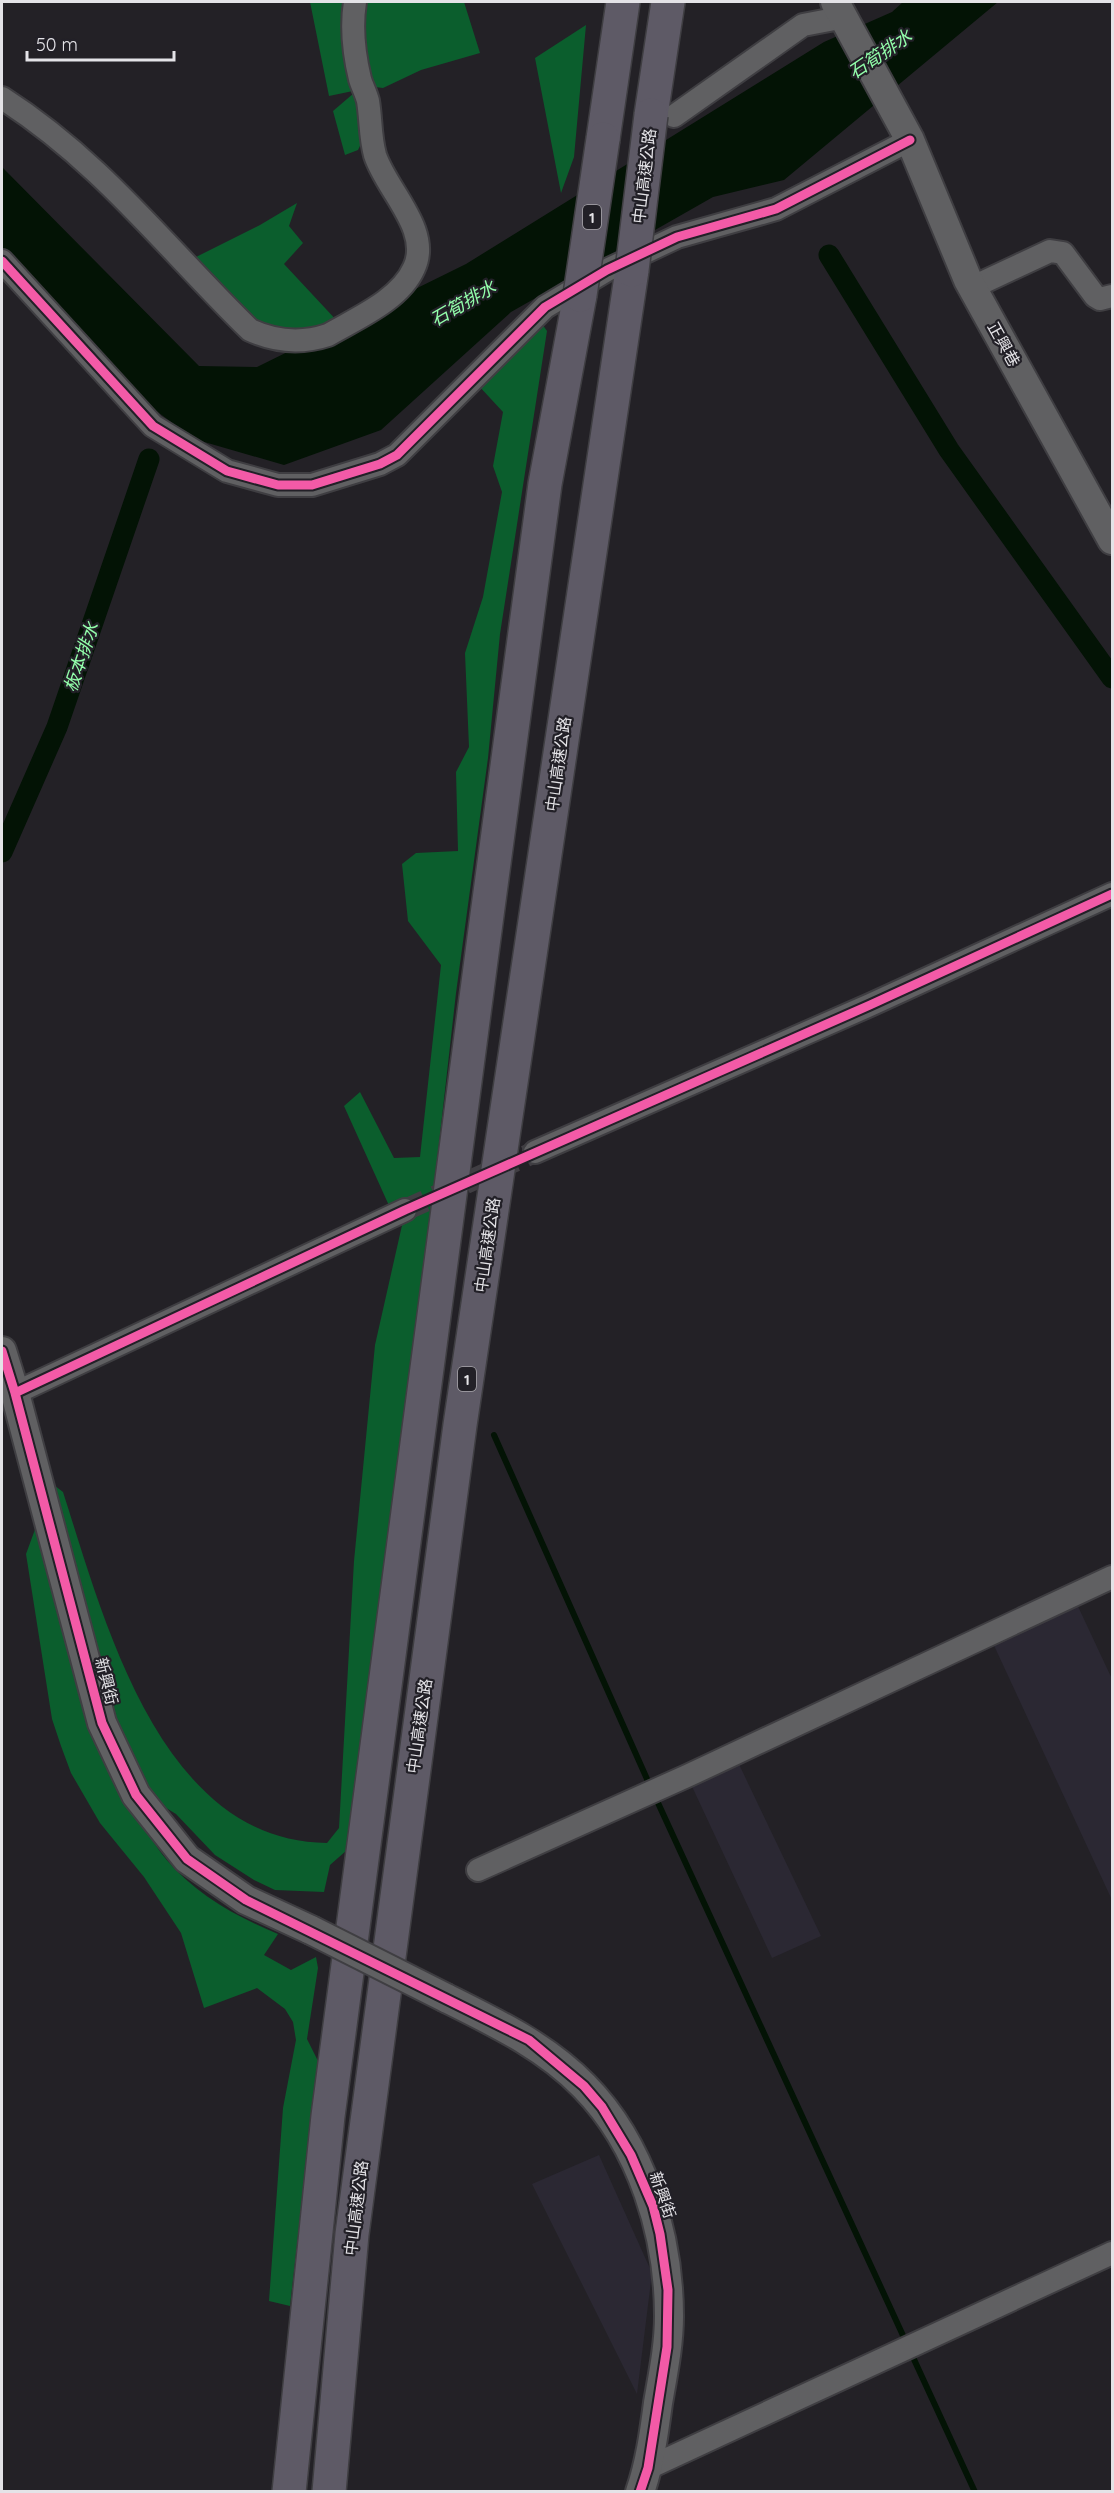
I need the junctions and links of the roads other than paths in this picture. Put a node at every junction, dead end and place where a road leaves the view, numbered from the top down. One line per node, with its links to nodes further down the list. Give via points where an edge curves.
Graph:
1 (355, 2): 5 (street, via 354,45 368,101 371,139 383,175 408,214 419,253 414,270 399,289 317,339 278,340 250,330 107,180 59,138)
2 (623, 2): 21 (highway, 1, bridge, via 580,295 545,484 328,2116)
3 (668, 2): 6 (highway, 中山高速公路 / 1)
4 (840, 9): 6 (street, via 803,25); 7 (street, 正興巷)
5 (2, 98)
6 (663, 116): 22 (highway, 中山高速公路 / 1, bridge, via 632,270 460,1425 352,2234)
7 (910, 140): 8 (street, via 776,209 677,237 607,270 545,307 397,455 312,485 278,485 244,478 153,426); 9 (street, 正興巷)
8 (2, 261)
9 (973, 287): 10 (street, via 1056,251 1063,253 1095,296); 11 (street, 正興巷)
10 (1113, 296)
11 (1113, 540)
12 (1113, 894): 13 (street)
13 (535, 1152)
14 (405, 1210): 16 (street)
15 (2, 1351): 16 (street, 新興街)
16 (15, 1393): 20 (street, 新興街, bridge, via 102,1723 136,1795 187,1859 246,1900 529,2040 584,2086 617,2130 643,2180 660,2234 669,2290 667,2347)
17 (1113, 1577): 18 (street)
18 (478, 1870)
19 (1113, 2253): 20 (street)
20 (644, 2480)
21 (289, 2492)
22 (329, 2492)

